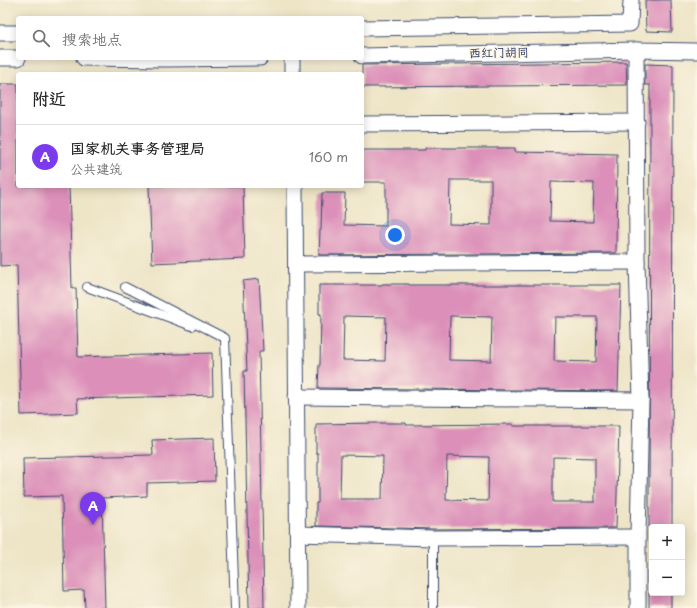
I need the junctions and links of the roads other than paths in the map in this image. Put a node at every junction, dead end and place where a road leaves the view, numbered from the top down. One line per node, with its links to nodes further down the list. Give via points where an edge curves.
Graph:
1 (631, 0): 2 (street, via 630,24)
2 (364, 28)
3 (0, 33): 4 (street)
4 (16, 33)
5 (636, 50): 6 (street, 西红门胡同); 7 (street, 西红门胡同); 12 (street)
6 (697, 51)
7 (364, 56)
8 (0, 58): 9 (street)
9 (16, 58)
10 (292, 60): 11 (street)
11 (292, 72)
12 (637, 122): 13 (street); 15 (street)
13 (364, 124)
14 (295, 188): 16 (street)
15 (637, 262): 16 (street); 21 (street)
16 (296, 264): 20 (street)
17 (125, 287): 19 (lane)
18 (87, 288): 19 (lane)
19 (225, 338): 25 (lane)
20 (296, 397): 21 (street); 22 (street)
21 (641, 400): 23 (street)
22 (298, 534): 24 (street); 26 (street)
23 (638, 536): 24 (street); 28 (street)
24 (433, 538): 27 (lane)
25 (235, 608)
26 (298, 608)
27 (433, 608)
28 (638, 608)

